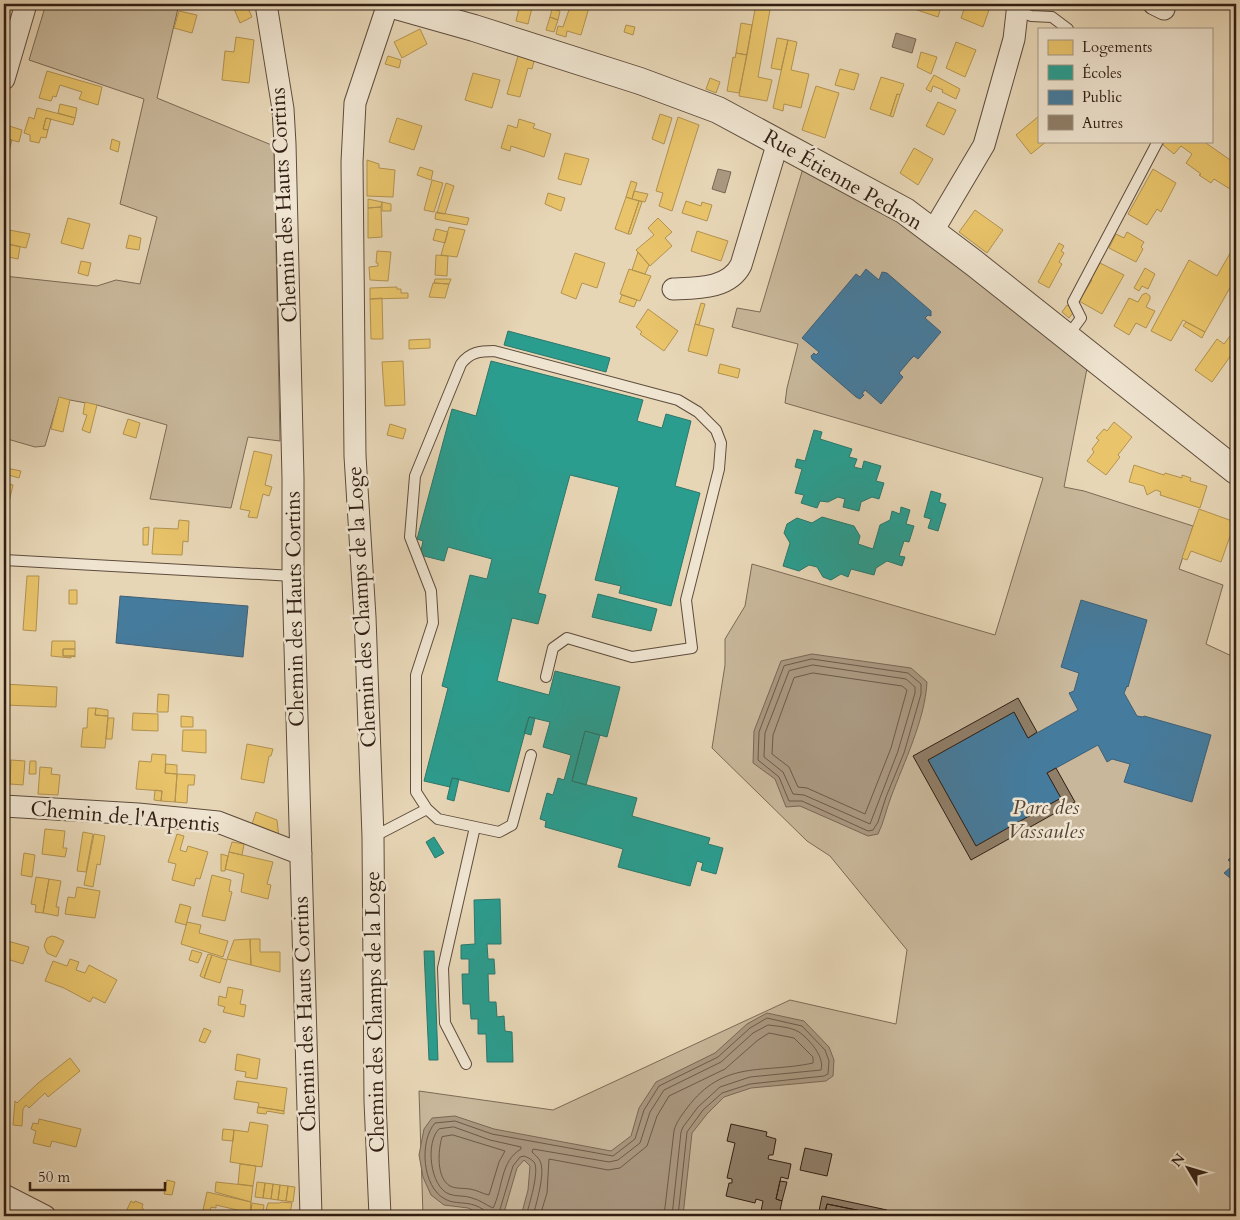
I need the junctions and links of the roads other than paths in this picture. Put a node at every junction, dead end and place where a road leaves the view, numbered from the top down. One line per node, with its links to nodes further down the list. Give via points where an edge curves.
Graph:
1 (26, 4): 6 (street)
2 (266, 4): 14 (street, Chemin des Hauts Cortins, via 283,109 285,144)
3 (388, 4): 7 (street, Rue Étienne Pedron, via 640,81 718,110); 20 (street, Chemin des Champs de la Loge, via 355,103 352,162 355,456)
4 (1018, 7): 5 (lane, via 1031,16 1052,17); 9 (street, via 1014,39 984,145)
5 (1067, 28)
6 (4, 79)
7 (778, 142): 9 (street, Rue Étienne Pedron, via 905,211); 10 (street, via 736,274 702,287)
8 (1157, 142): 11 (lane, via 1073,302 1081,318)
9 (933, 231): 11 (street, Rue Étienne Pedron)
10 (673, 289)
11 (1068, 337): 12 (street, Rue Étienne Pedron)
12 (1236, 471)
13 (4, 560): 14 (lane)
14 (293, 576): 21 (street, Chemin des Hauts Cortins)
15 (546, 676): 18 (lane, via 553,648 567,638 632,657 692,648 686,600 719,469 721,443 716,430 698,412 678,400 494,351 481,351 468,355 461,364 415,476 410,537 431,591 433,623 416,675 416,792)
16 (531, 755): 19 (lane, via 512,825 499,832)
17 (4, 806): 21 (street, Chemin de l'Arpentis, via 218,822)
18 (427, 809): 19 (lane, via 438,819); 20 (lane)
19 (475, 827): 22 (lane, via 443,968 445,1023)
20 (373, 837): 26 (street, Chemin des Champs de la Loge, via 375,1101)
21 (301, 854): 25 (street, Chemin des Hauts Cortins)
22 (466, 1064)
23 (4, 1195): 24 (street)
24 (45, 1216)
25 (311, 1216)
26 (380, 1216)

